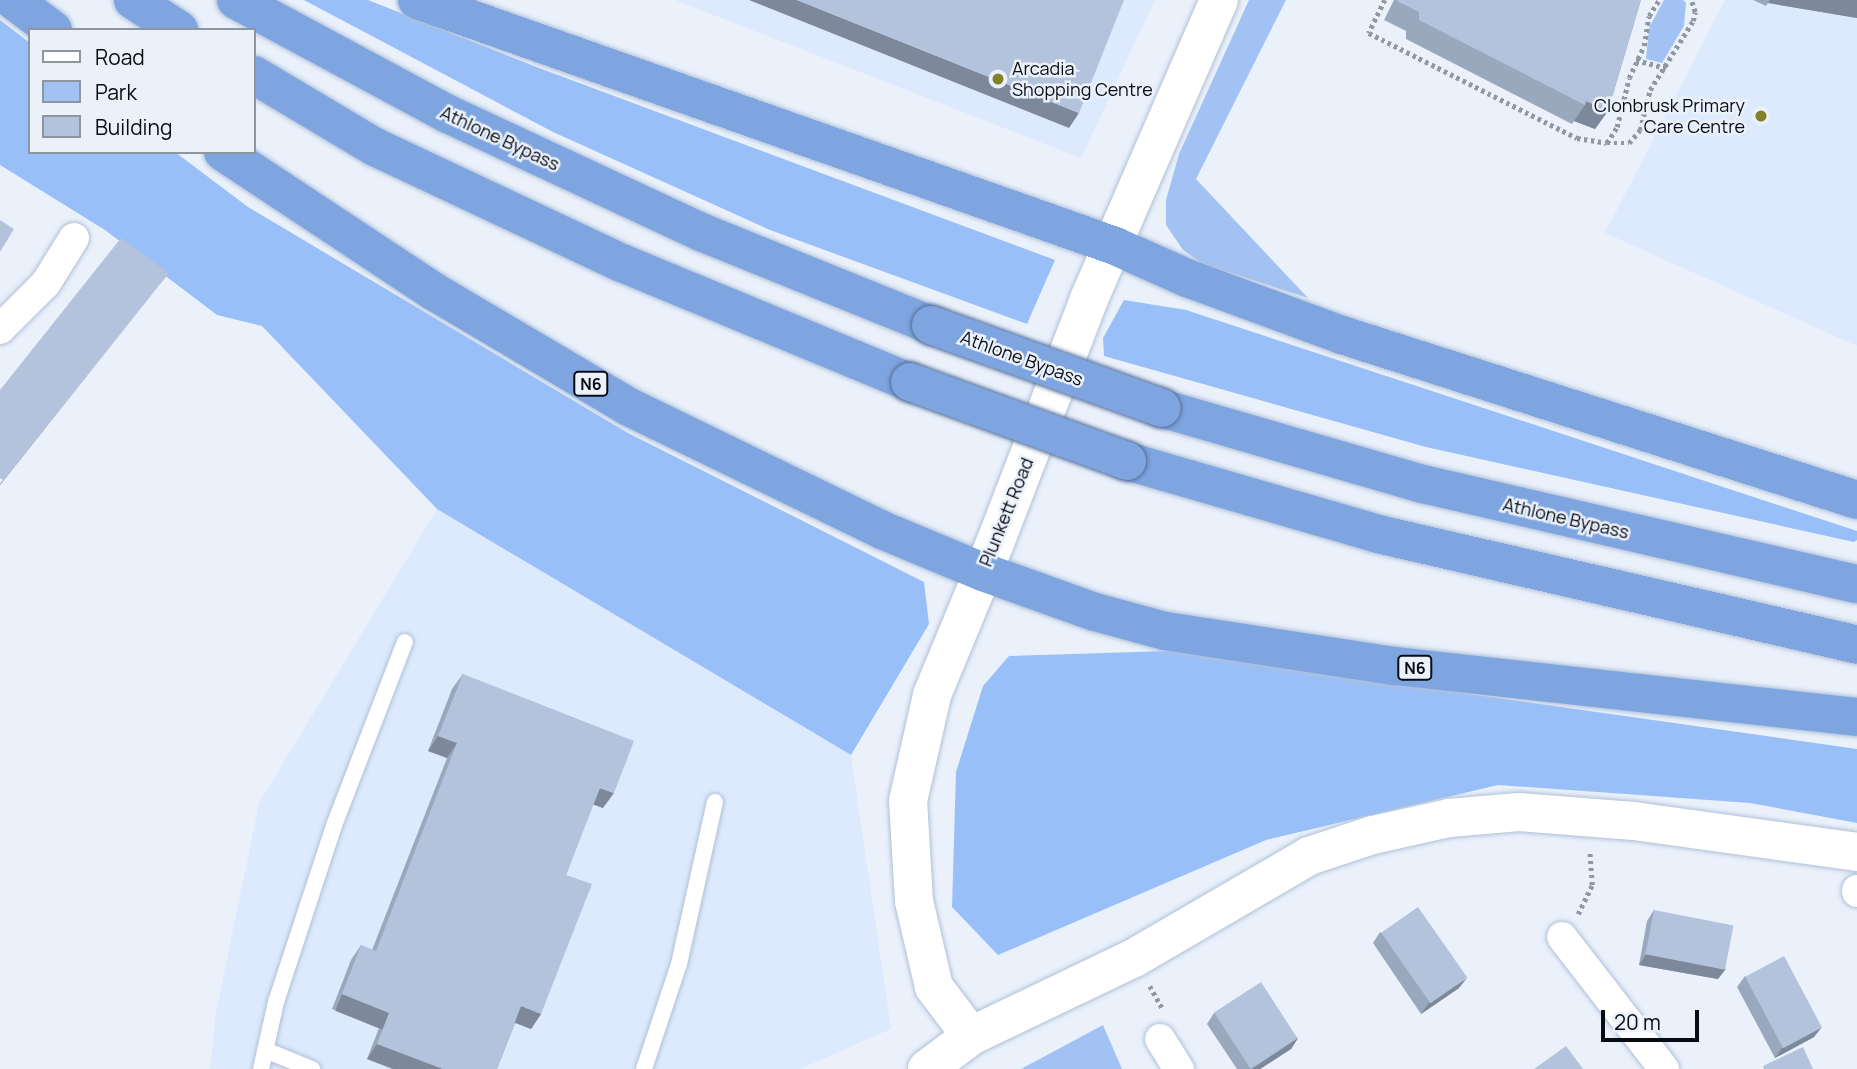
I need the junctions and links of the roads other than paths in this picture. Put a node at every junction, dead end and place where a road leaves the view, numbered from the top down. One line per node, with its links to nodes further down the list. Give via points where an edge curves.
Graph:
1 (13, 0): 6 (highway)
2 (133, 0): 7 (highway)
3 (236, 0): 15 (highway, Athlone Bypass, bridge, via 460,120 701,232 931,325 1161,408 1423,484)
4 (417, 0): 11 (highway)
5 (1219, 0): 11 (street, Plunkett Road)
6 (50, 28)
7 (176, 28)
8 (256, 76): 17 (highway, bridge, via 375,147 622,264 910,382 1127,461 1378,534)
9 (226, 154): 14 (highway, N6, via 433,291 629,407 882,530)
10 (74, 237): 12 (street, via 46,283)
11 (1115, 246): 13 (highway, via 1187,278 1342,335); 14 (street, Plunkett Road, via 1089,299)
12 (0, 329)
13 (1857, 500)
14 (982, 572): 18 (highway, N6, via 1165,631 1395,666); 22 (street, Plunkett Road, via 932,695 908,801 914,901 934,987)
15 (1857, 584)
16 (404, 642): 24 (lane, via 335,823 276,1002)
17 (1857, 645)
18 (1857, 718)
19 (715, 802): 27 (lane, via 679,964)
20 (1857, 852): 22 (street, via 1593,817 1519,813 1477,815 1373,835 1310,856 1134,958)
21 (1562, 937): 30 (street)
22 (971, 1035): 28 (street)
23 (1160, 1039): 29 (street)
24 (265, 1051): 25 (lane); 26 (lane)
25 (261, 1069)
26 (312, 1069)
27 (644, 1069)
28 (927, 1069)
29 (1179, 1069)
30 (1664, 1069)

